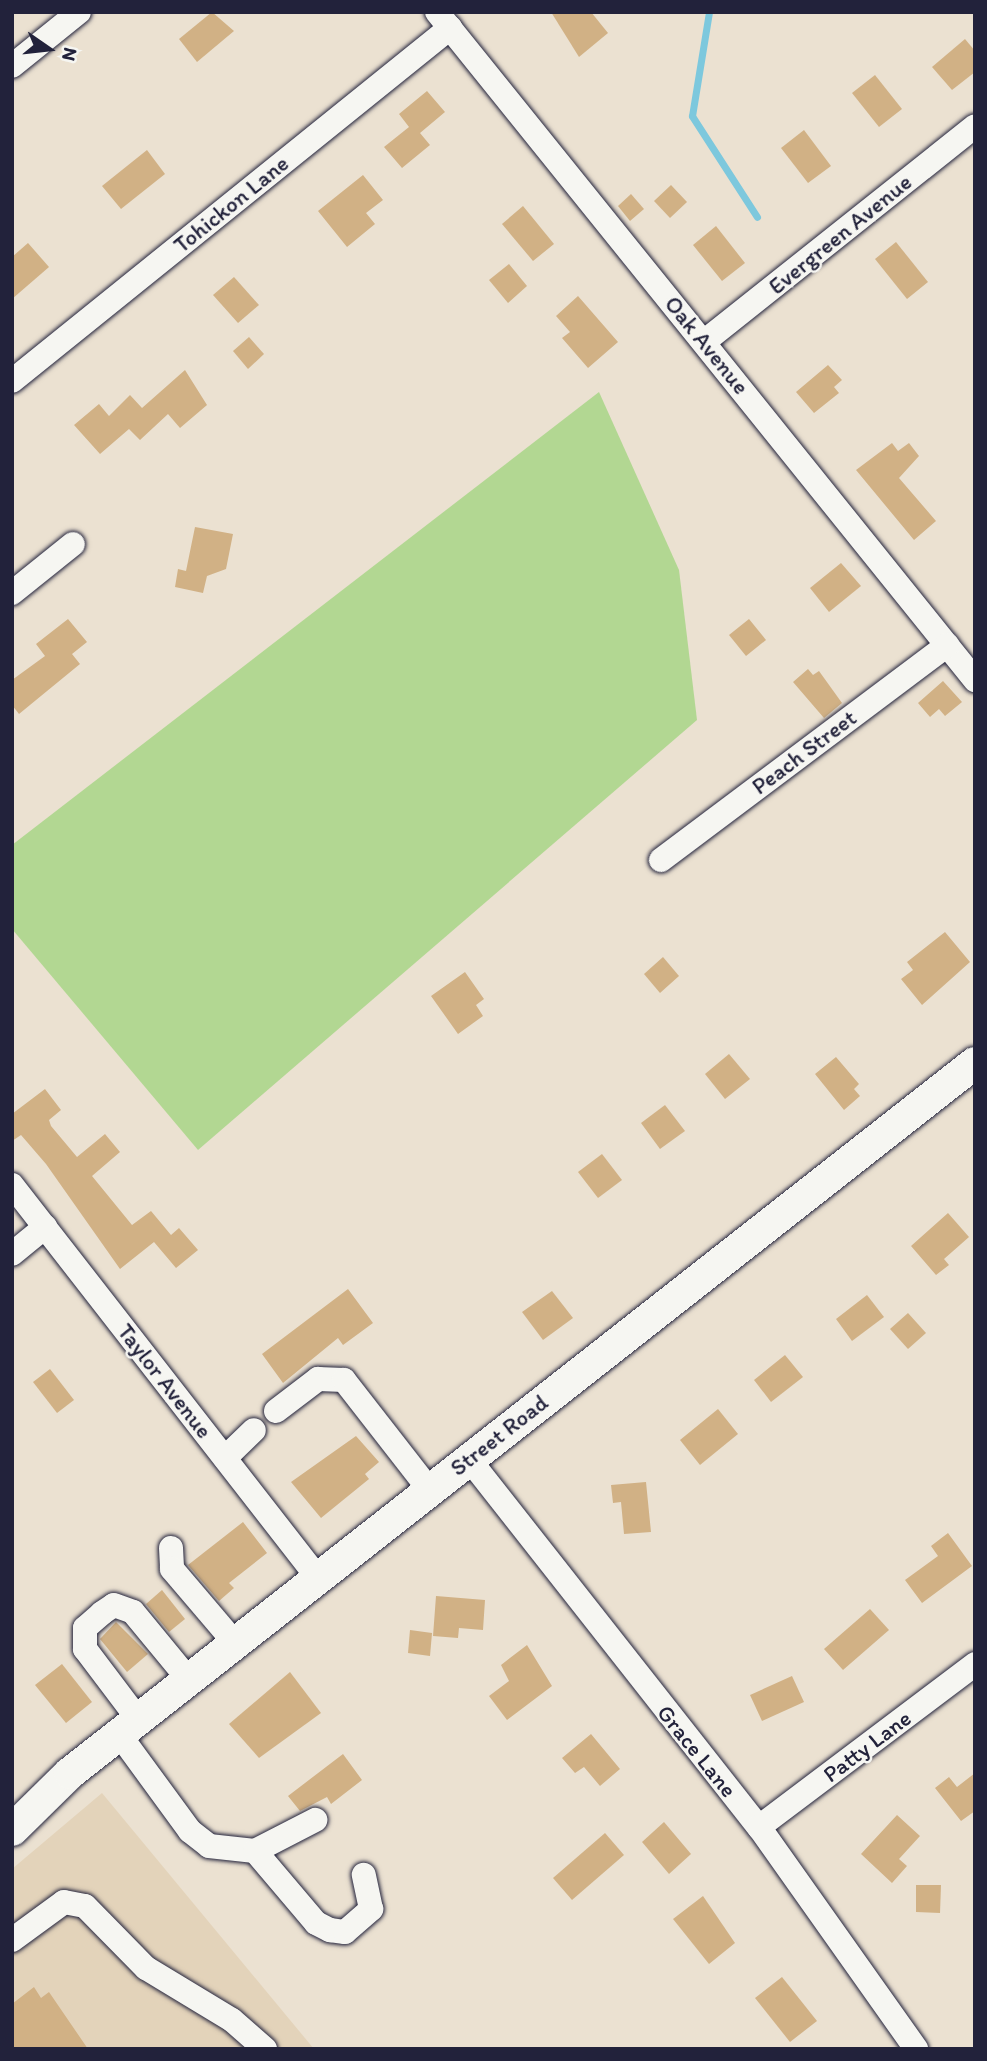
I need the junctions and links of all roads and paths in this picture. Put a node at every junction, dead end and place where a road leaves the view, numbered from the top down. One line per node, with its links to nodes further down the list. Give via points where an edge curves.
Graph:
1 (79, 12): 3 (street)
2 (444, 20): 5 (street, Oak Avenue); 6 (street, Tohickon Lane)
3 (12, 66)
4 (975, 127): 5 (street, Evergreen Avenue)
5 (705, 341): 9 (street, Oak Avenue)
6 (12, 381)
7 (73, 544): 8 (street)
8 (12, 593)
9 (947, 645): 10 (street, Oak Avenue); 11 (street, Peach Street)
10 (975, 680)
11 (661, 860)
12 (975, 1063): 19 (main road, Street Road)
13 (12, 1185): 14 (street, Taylor Avenue)
14 (45, 1227): 15 (street); 18 (street, Taylor Avenue)
15 (12, 1254)
16 (276, 1411): 20 (street, via 318,1378 344,1380)
17 (254, 1430): 18 (street)
18 (225, 1458): 22 (street, Taylor Avenue)
19 (468, 1459): 20 (main road, Street Road); 29 (street, Grace Lane)
20 (429, 1489): 22 (main road, Street Road)
21 (171, 1548): 23 (street, via 172,1569)
22 (318, 1578): 23 (main road, Street Road)
23 (235, 1643): 25 (main road, Street Road)
24 (975, 1664): 29 (street, Patty Lane)
25 (189, 1680): 26 (main road, Street Road); 26 (street, via 132,1612 114,1605 102,1613 85,1628 85,1649)
26 (129, 1726): 27 (main road, Street Road); 30 (street, via 190,1832 209,1846)
27 (17, 1818)
28 (315, 1820): 30 (street)
29 (759, 1827): 34 (street, Grace Lane)
30 (255, 1851): 31 (street, via 316,1923 330,1930 345,1932 371,1909)
31 (364, 1875)
32 (12, 1940): 33 (street, via 64,1902 85,1906 146,1968 232,2020)
33 (265, 2049)
34 (916, 2049)

